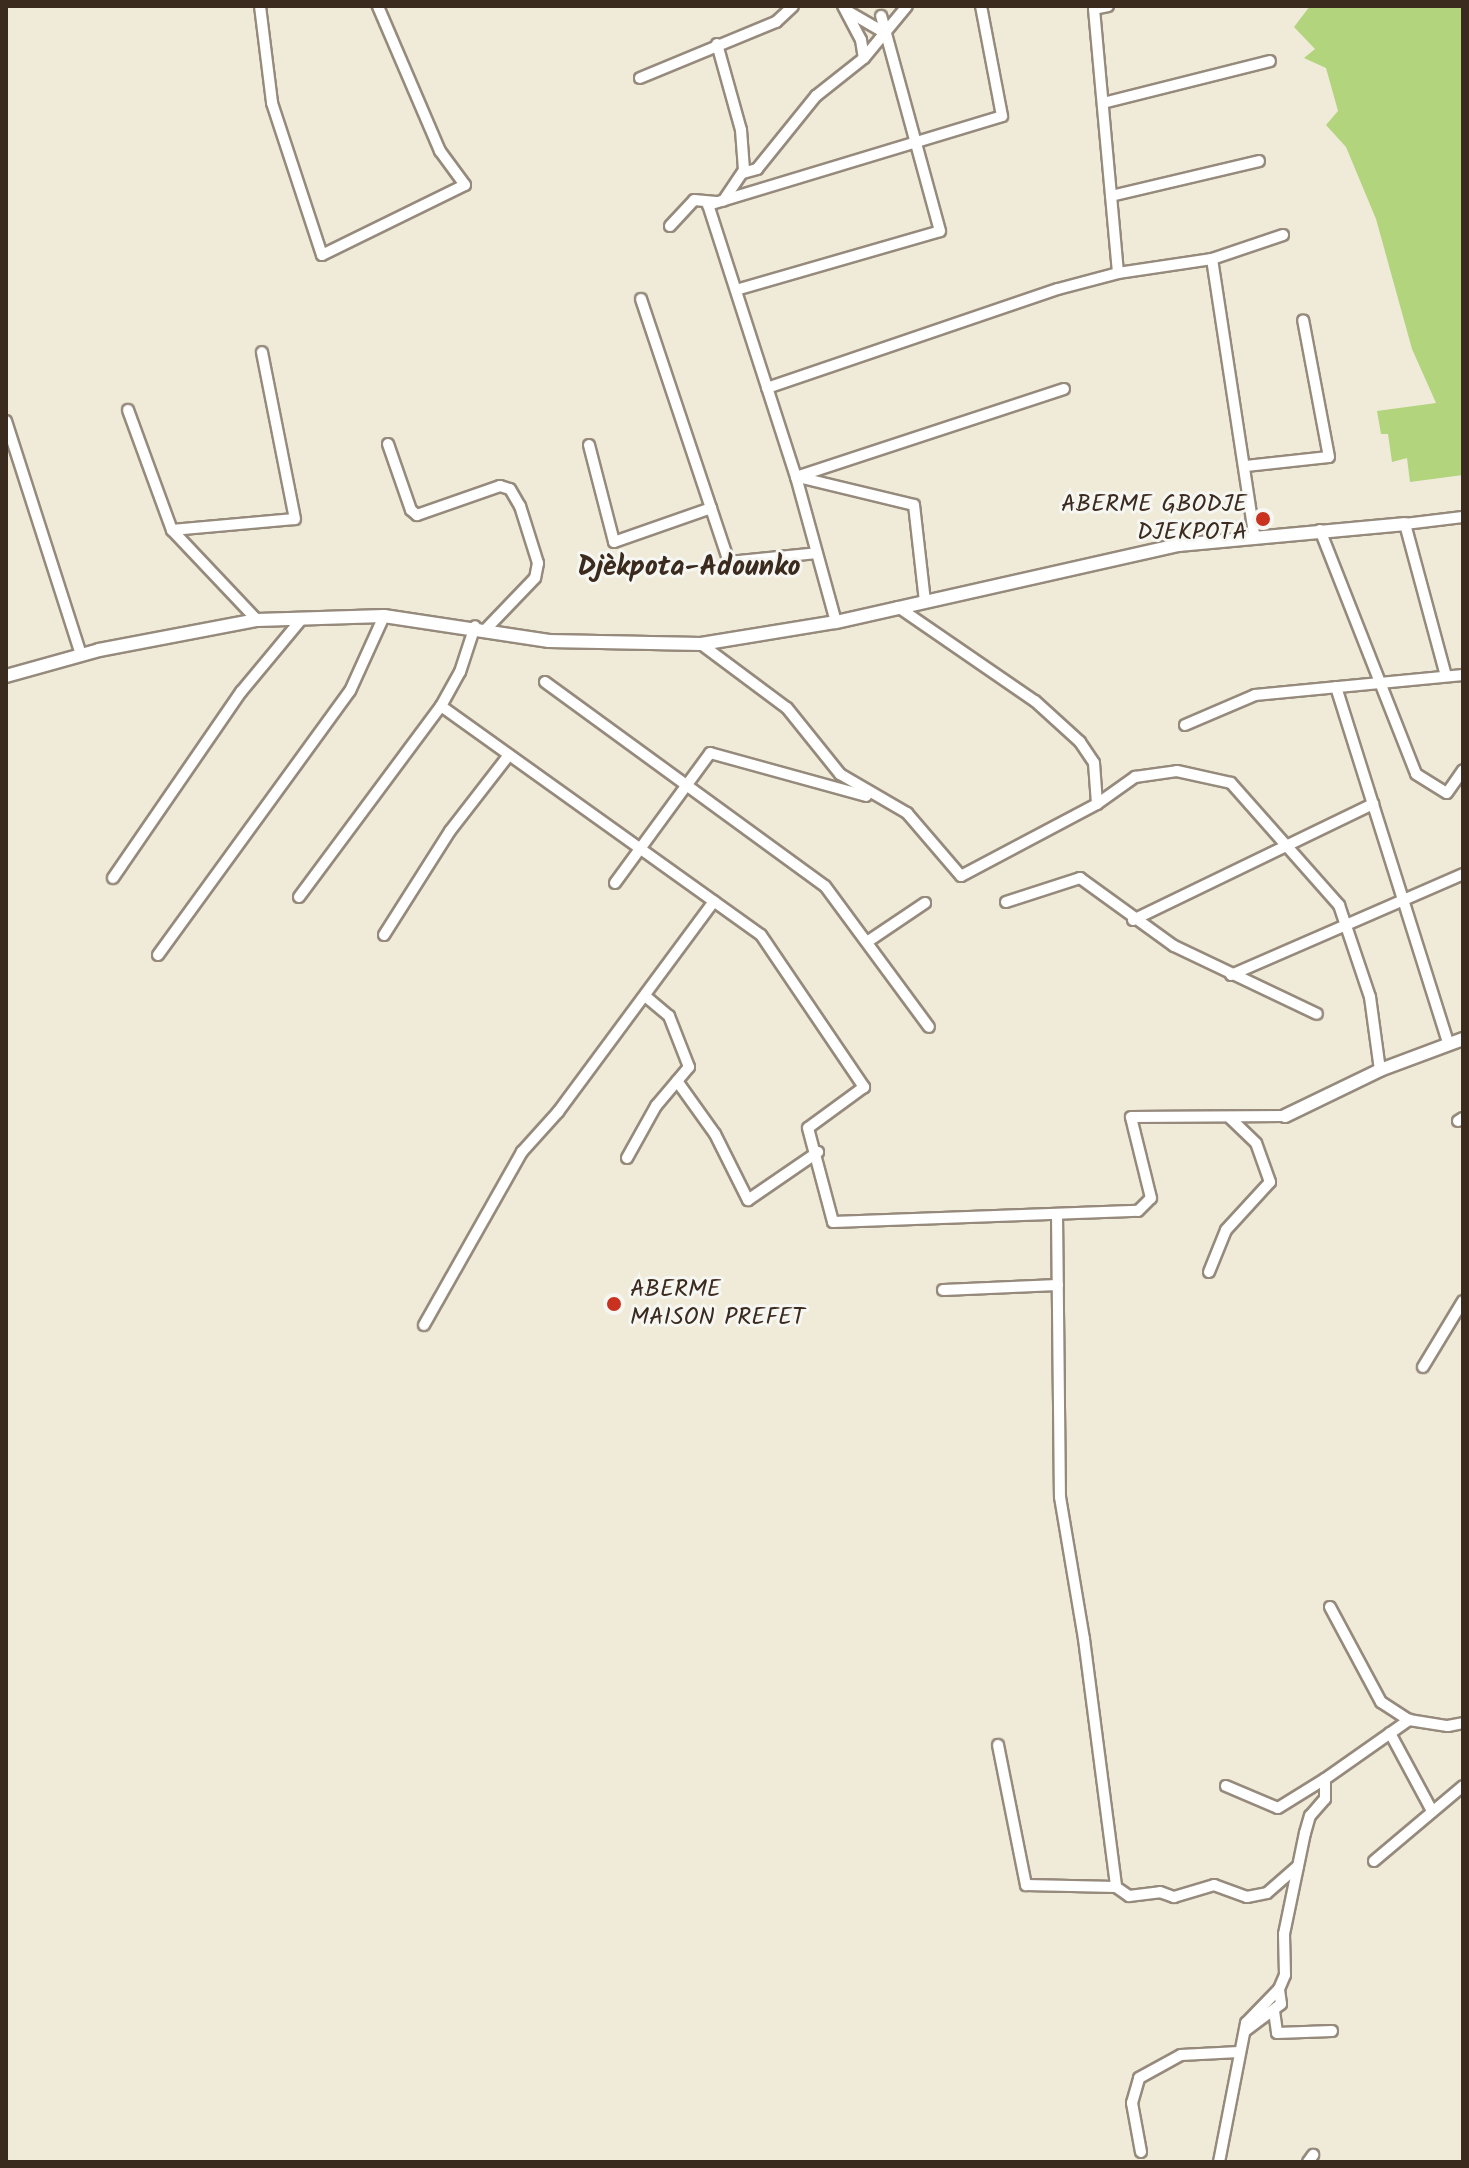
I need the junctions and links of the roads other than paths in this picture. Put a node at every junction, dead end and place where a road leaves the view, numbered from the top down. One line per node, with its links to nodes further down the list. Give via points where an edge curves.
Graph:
1 (260, 6): 2 (street, via 272,103 322,255 465,185 440,151)
2 (378, 6)
3 (793, 6): 10 (street, via 776,22)
4 (907, 6): 9 (street)
5 (981, 6): 15 (street, via 1002,116)
6 (1108, 6): 14 (street, via 1094,9)
7 (845, 9): 9 (street); 11 (street)
8 (881, 16): 9 (street)
9 (885, 33): 11 (street); 15 (street)
10 (717, 44): 13 (street); 17 (street, via 741,130)
11 (864, 58): 17 (street, via 816,96 757,169)
12 (1270, 61): 14 (street)
13 (640, 78)
14 (1103, 103): 18 (street)
15 (914, 146): 19 (street); 24 (street, via 940,231)
16 (1259, 161): 18 (street)
17 (743, 173): 19 (street)
18 (1111, 196): 23 (street)
19 (721, 202): 20 (street, via 694,200); 24 (street, via 708,205)
20 (670, 226)
21 (1283, 235): 22 (street)
22 (1212, 259): 23 (street); 34 (street)
23 (1118, 273): 28 (street)
24 (736, 290): 28 (street)
25 (641, 299): 36 (street)
26 (1303, 320): 34 (street, via 1329,457)
27 (262, 352): 39 (street, via 295,519)
28 (767, 388): 35 (street)
29 (1064, 389): 35 (street)
30 (128, 410): 39 (street)
31 (6, 421): 51 (street)
32 (388, 444): 49 (street, via 417,515 500,486 510,489 520,506 538,563 535,578)
33 (589, 445): 36 (street, via 614,542)
34 (1246, 466): 41 (street)
35 (796, 477): 42 (street); 43 (street, via 914,505)
36 (711, 508): 42 (street, via 729,562)
37 (1463, 517): 38 (street)
38 (1405, 524): 40 (street); 54 (street)
39 (172, 530): 46 (street)
40 (1320, 530): 41 (street); 57 (street)
41 (1254, 535): 43 (street, via 1129,555)
42 (817, 553): 48 (street)
43 (925, 601): 44 (street)
44 (898, 607): 48 (street); 64 (street, via 1035,701 1080,742 1094,763)
45 (384, 616): 47 (street); 49 (street); 80 (street, via 350,691)
46 (257, 620): 47 (street); 51 (street)
47 (300, 621): 69 (street, via 241,692)
48 (836, 622): 50 (street)
49 (481, 627): 50 (street, via 549,641); 58 (street)
50 (701, 644): 63 (street, via 787,708 830,763)
51 (81, 654): 53 (street)
52 (1463, 675): 54 (street)
53 (6, 676)
54 (1446, 676): 57 (street)
55 (545, 682): 62 (street)
56 (1336, 687): 57 (street); 59 (street, via 1255,695); 65 (street)
57 (1382, 687): 61 (street, via 1416,774 1447,793)
58 (441, 706): 60 (street); 72 (street)
59 (1185, 725)
60 (509, 755): 67 (street); 78 (street, via 450,831)
61 (1463, 770)
62 (689, 783): 63 (street, via 710,753); 67 (street); 79 (street, via 825,886)
63 (876, 799): 64 (street, via 907,813 961,876)
64 (1097, 804): 66 (street, via 1135,777 1205,774 1231,783 1250,798)
65 (1373, 804): 66 (street); 71 (street)
66 (1284, 846): 76 (street); 77 (street, via 1327,887)
67 (641, 849): 70 (street); 73 (street)
68 (1463, 874): 71 (street)
69 (113, 878)
70 (615, 883)
71 (1402, 896): 77 (street); 86 (street)
72 (299, 897)
73 (714, 901): 82 (street); 91 (street, via 761,935 864,1087 808,1128)
74 (1006, 902): 76 (street, via 1080,878)
75 (925, 903): 79 (street)
76 (1133, 920): 81 (street)
77 (1347, 921): 81 (street); 87 (street, via 1370,997)
78 (384, 935)
79 (867, 942): 84 (street)
80 (158, 955)
81 (1231, 975): 83 (street)
82 (645, 996): 88 (street, via 669,1016 689,1067); 98 (street, via 497,1187)
83 (1317, 1014)
84 (929, 1027)
85 (1463, 1039): 86 (street)
86 (1449, 1045): 87 (street)
87 (1380, 1070): 89 (street)
88 (677, 1081): 91 (street, via 715,1134 748,1200); 92 (street)
89 (1285, 1116): 90 (street)
90 (1229, 1117): 93 (street, via 1131,1117 1151,1198 1138,1211); 94 (street, via 1256,1143 1270,1182 1226,1230)
91 (818, 1152): 93 (street, via 833,1222)
92 (627, 1158)
93 (1057, 1214): 95 (street)
94 (1209, 1272)
95 (1058, 1285): 96 (street); 111 (street, via 1060,1497)
96 (943, 1290)
97 (1463, 1301): 99 (street)
98 (424, 1325)
99 (1423, 1367)
100 (1330, 1607): 101 (street, via 1381,1702)
101 (1409, 1720): 102 (street); 103 (street)
102 (1463, 1723)
103 (1390, 1733): 105 (street); 108 (street)
104 (998, 1745): 111 (street, via 1026,1885)
105 (1325, 1779): 106 (street, via 1278,1808); 110 (street, via 1325,1799 1310,1816)
106 (1226, 1786)
107 (1463, 1786): 108 (street)
108 (1431, 1809): 109 (street)
109 (1374, 1861)
110 (1298, 1866): 111 (street, via 1267,1893 1247,1897 1214,1885 1174,1897 1160,1892 1129,1896); 112 (street)
111 (1116, 1887)
112 (1279, 1989): 113 (street, via 1281,2004); 115 (street, via 1253,2012)
113 (1274, 2011): 114 (street, via 1277,2033); 115 (street)
114 (1332, 2031)
115 (1243, 2032): 116 (street)
116 (1239, 2052): 117 (street, via 1181,2055 1139,2078 1132,2103); 118 (street)
117 (1141, 2152)
118 (1219, 2162)

